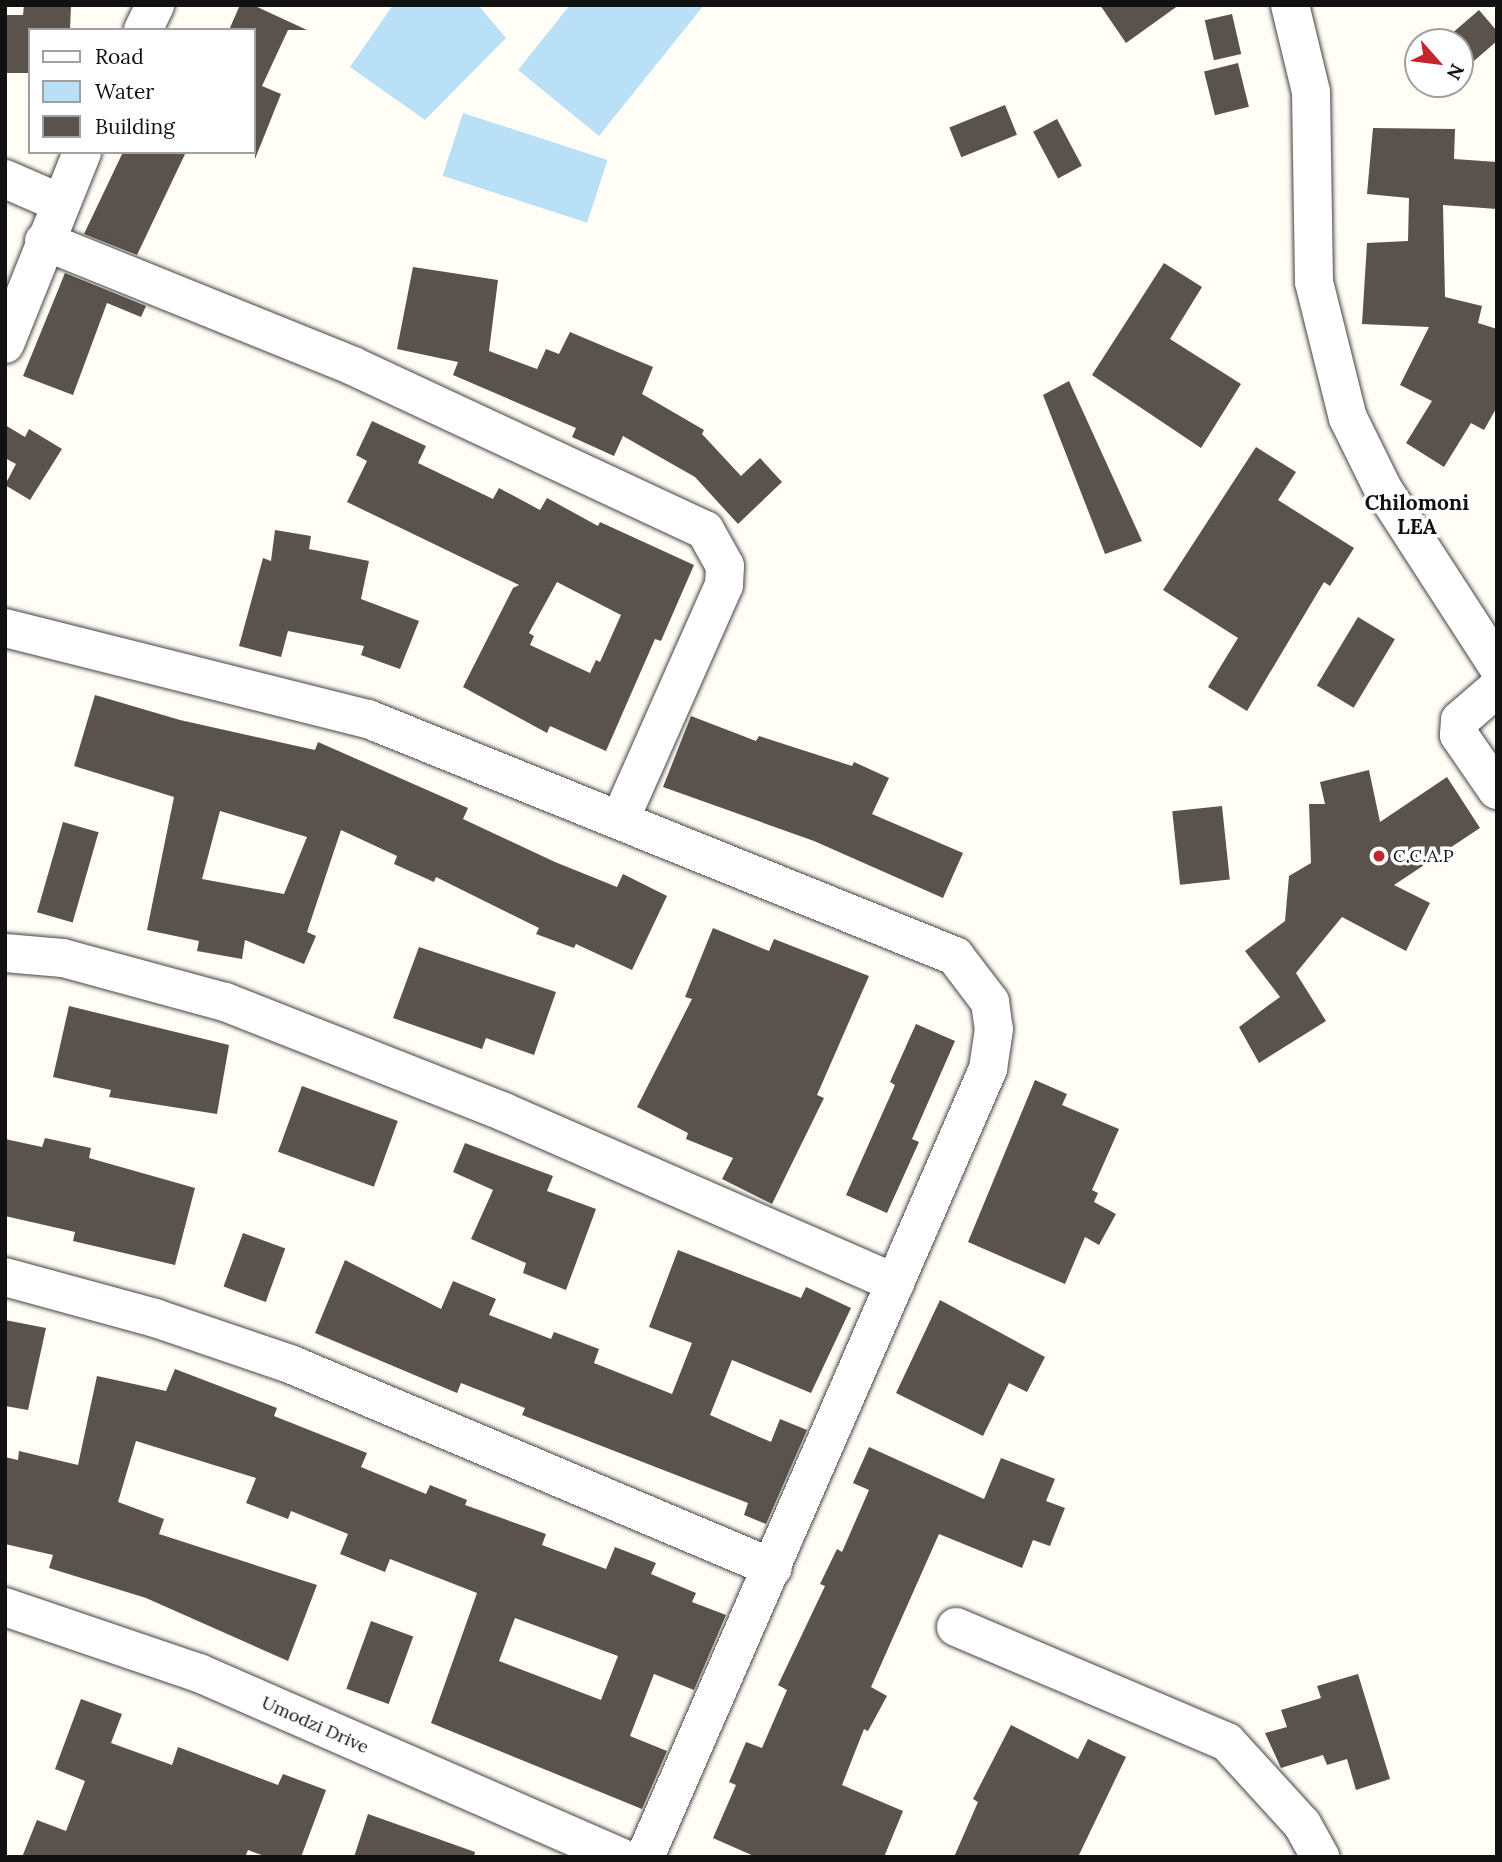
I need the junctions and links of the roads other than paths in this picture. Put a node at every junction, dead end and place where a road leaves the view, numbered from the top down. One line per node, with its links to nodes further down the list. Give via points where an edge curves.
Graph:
1 (155, 5): 3 (street)
2 (1290, 5): 10 (street, via 1311,92 1314,282 1348,418 1383,489)
3 (144, 28)
4 (81, 154): 6 (street)
5 (5, 179): 6 (street)
6 (58, 202): 7 (street)
7 (44, 241): 8 (street); 13 (street, via 353,366 705,530 725,566 724,585)
8 (5, 344)
9 (5, 628): 13 (street, via 368,719)
10 (1497, 665)
11 (1497, 688): 12 (street, via 1460,720 1459,735)
12 (1497, 790)
13 (620, 820): 16 (street, via 955,956 977,979 990,1003 994,1029 988,1069)
14 (5, 953): 16 (street, via 64,958 225,1002 504,1112)
15 (5, 1277): 17 (street, via 142,1314 290,1364)
16 (895, 1283): 17 (street)
17 (773, 1567): 21 (street)
18 (5, 1607): 20 (street, Umodzi Drive, via 200,1673)
19 (956, 1627): 22 (street, via 1227,1742 1302,1824)
20 (620, 1857)
21 (645, 1857)
22 (1320, 1857)

